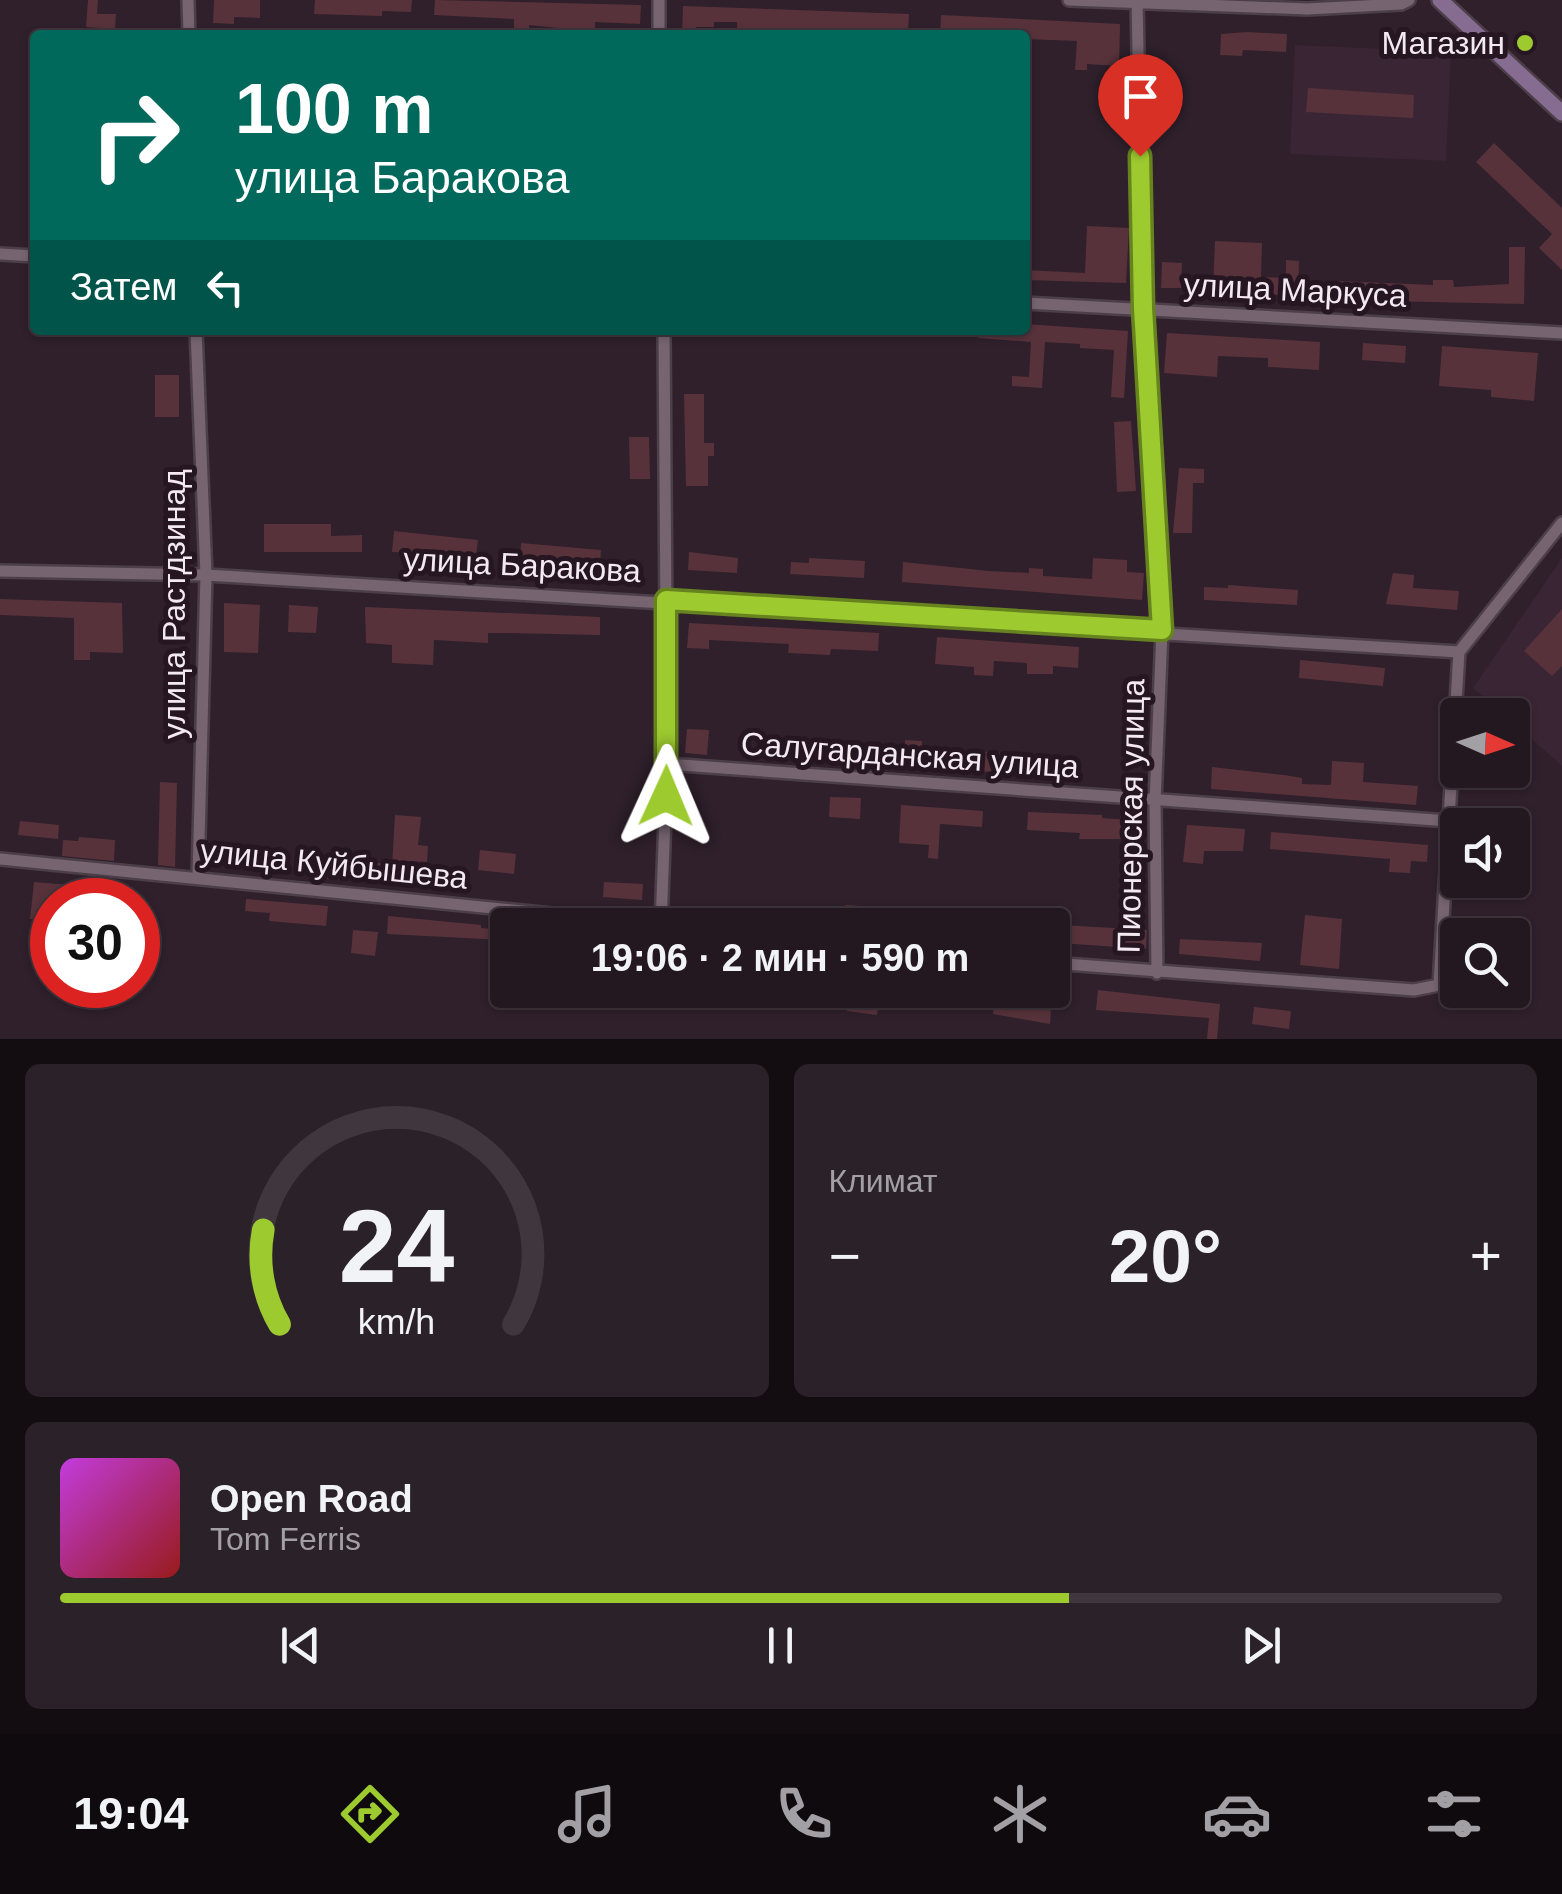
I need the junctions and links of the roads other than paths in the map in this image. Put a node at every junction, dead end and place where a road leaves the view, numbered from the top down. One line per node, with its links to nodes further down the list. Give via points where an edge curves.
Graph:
1 (188, 0): 7 (street)
2 (659, 0): 8 (street)
3 (1069, 0): 6 (street)
4 (1409, 0): 6 (street, via 1307,9)
5 (1440, 0): 9 (main road)
6 (1137, 1): 13 (street, Пионерская улица)
7 (189, 30)
8 (660, 30)
9 (1562, 113)
10 (0, 254): 11 (street)
11 (30, 256)
12 (1030, 304): 13 (street, улица Маркуса)
13 (1143, 308): 14 (street, улица Маркуса); 21 (street, Пионерская улица)
14 (1562, 333)
15 (196, 335): 19 (street, улица Растдзинад)
16 (664, 335): 20 (street)
17 (1562, 523): 22 (street)
18 (0, 571): 19 (street, улица Баракова)
19 (206, 575): 20 (street, улица Баракова); 28 (street, улица Растдзинад)
20 (666, 600): 21 (street, улица Баракова); 23 (street)
21 (1162, 630): 22 (street, улица Баракова); 24 (street, Пионерская улица)
22 (1459, 652): 25 (street)
23 (666, 764): 24 (street, Салугарданская улица); 31 (street)
24 (1155, 802): 26 (street, Салугарданская улица); 33 (street, Пионерская улица)
25 (1450, 808)
26 (1440, 820)
27 (0, 859): 28 (street, улица Куйбышева)
28 (198, 878): 30 (street, улица Куйбышева)
29 (1444, 898): 33 (street, via 1438,985 1414,990)
30 (494, 908)
31 (662, 908)
32 (1070, 965): 33 (street)
33 (1156, 973)

